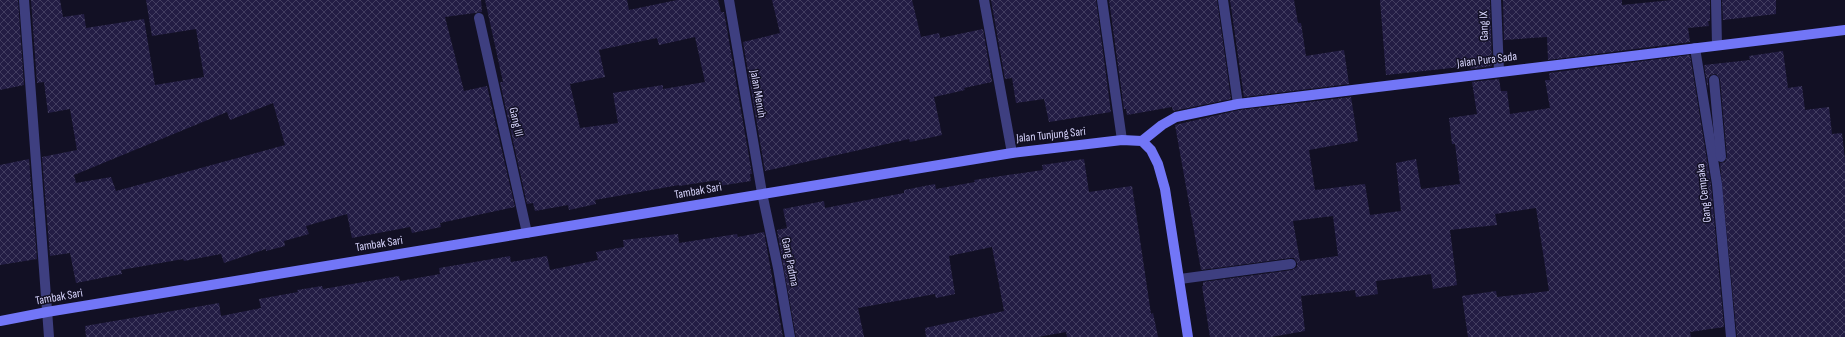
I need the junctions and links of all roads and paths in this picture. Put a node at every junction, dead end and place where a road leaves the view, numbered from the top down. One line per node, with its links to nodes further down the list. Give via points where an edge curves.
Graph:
1 (24, 0): 24 (street)
2 (729, 0): 20 (street, Jalan Menuh)
3 (984, 0): 18 (street)
4 (1102, 0): 16 (street)
5 (1223, 0): 15 (street)
6 (1496, 0): 12 (street, Gang IX); 13 (street, Gang IX)
7 (1716, 0): 10 (street)
8 (479, 18): 21 (street, Gang III)
9 (1845, 30): 10 (street, Jalan Pura Sada)
10 (1717, 45): 11 (street, Jalan Pura Sada)
11 (1695, 48): 13 (street, Jalan Pura Sada); 29 (street, Gang Cempaka, via 1717,184)
12 (1492, 54)
13 (1498, 72): 15 (street, Jalan Pura Sada)
14 (1714, 80): 19 (street, Gang Cempaka)
15 (1238, 104): 17 (street, Jalan Pura Sada, via 1176,117)
16 (1122, 140): 17 (street, Jalan Tunjung Sari); 18 (street, Jalan Tunjung Sari)
17 (1142, 141): 23 (street, via 1151,150 1158,164 1165,189)
18 (1012, 153): 20 (street, Jalan Tunjung Sari)
19 (1721, 157)
20 (762, 193): 21 (street, Tambak Sari); 27 (street, Gang Padma)
21 (527, 233): 24 (street, Tambak Sari)
22 (1291, 264): 23 (street)
23 (1180, 279): 28 (street)
24 (47, 312): 25 (street, Tambak Sari); 26 (street)
25 (0, 321)
26 (49, 337)
27 (790, 337)
28 (1188, 337)
29 (1731, 337)

